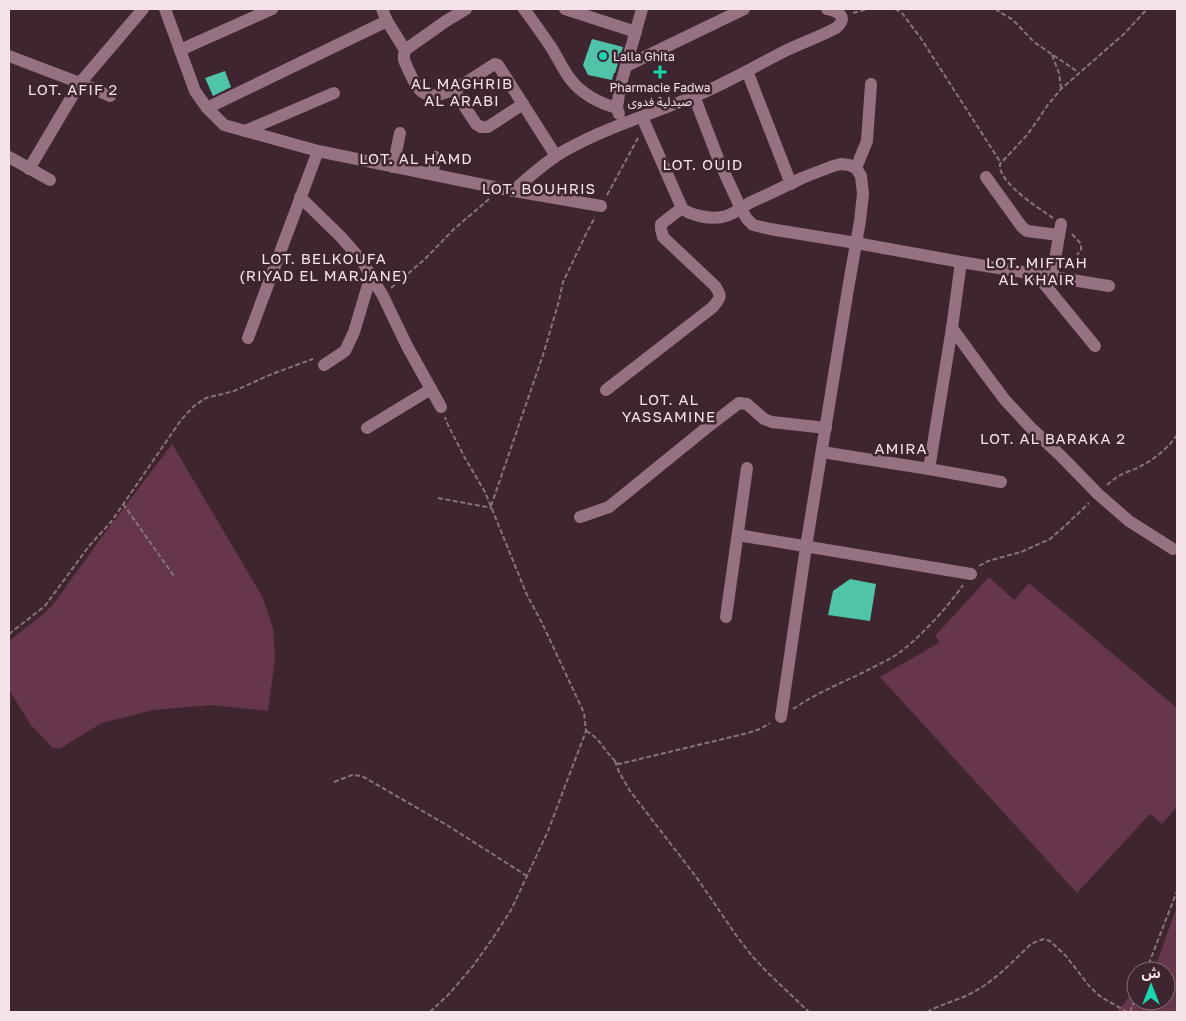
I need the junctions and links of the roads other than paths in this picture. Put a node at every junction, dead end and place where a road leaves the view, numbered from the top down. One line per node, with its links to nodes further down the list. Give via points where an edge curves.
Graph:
1 (143, 9): 19 (street)
2 (165, 9): 13 (street)
3 (272, 9): 13 (street)
4 (466, 9): 11 (street)
5 (524, 9): 27 (street, via 570,79 602,104)
6 (566, 9): 12 (street)
7 (642, 9): 12 (street)
8 (744, 9): 16 (street)
9 (827, 9): 18 (street, via 841,16 836,28)
10 (385, 15): 14 (street); 26 (street)
11 (445, 15): 14 (street)
12 (636, 32): 16 (street)
13 (180, 50): 26 (street, via 194,91)
14 (405, 50): 21 (street, via 404,60 422,92 434,96)
15 (9, 57): 17 (street); 19 (street)
16 (626, 66): 27 (street)
17 (9, 70)
18 (747, 71): 24 (street); 42 (street)
19 (80, 83): 23 (street); 38 (street)
20 (871, 84): 37 (street, via 867,141)
21 (454, 90): 25 (street, via 476,124 482,127 488,127); 25 (street, via 495,64)
22 (334, 93): 30 (street)
23 (110, 96)
24 (694, 96): 28 (street); 47 (street)
25 (523, 104): 33 (street)
26 (207, 108): 30 (street, via 224,125)
27 (617, 108): 29 (street)
28 (644, 121): 29 (street); 46 (street)
29 (624, 122): 33 (street)
30 (245, 131): 32 (street)
31 (400, 134): 36 (street)
32 (318, 151): 36 (street); 44 (street)
33 (556, 156): 43 (street)
34 (436, 157): 39 (street)
35 (9, 158): 38 (street)
36 (393, 167): 39 (street)
37 (856, 168): 42 (street, via 841,164); 48 (street, via 861,176 863,194)
38 (29, 169): 41 (street)
39 (432, 174): 43 (street)
40 (986, 178): 52 (street, via 1027,231 1060,230)
41 (50, 180)
42 (791, 184): 47 (street)
43 (508, 190): 45 (street)
44 (300, 198): 51 (street, via 341,237); 55 (street)
45 (601, 206)
46 (682, 208): 47 (street, via 691,214 723,217); 59 (street, via 661,224 663,237 715,286 720,299)
47 (741, 209): 48 (street, via 753,225)
48 (856, 243): 49 (street); 62 (street)
49 (961, 262): 50 (street); 54 (street)
50 (1036, 274): 52 (street); 56 (street)
51 (371, 275): 57 (street, via 345,351); 58 (street)
52 (1052, 277): 53 (street)
53 (1109, 286)
54 (952, 328): 65 (street); 70 (street, via 1031,428 1129,522)
55 (248, 338)
56 (1095, 346)
57 (319, 362)
58 (431, 389): 60 (street); 61 (street)
59 (606, 390)
60 (441, 407)
61 (367, 428)
62 (826, 428): 63 (street); 67 (street, via 772,422 748,404 739,403 609,507)
63 (822, 452): 65 (street); 69 (street)
64 (747, 468): 68 (street)
65 (928, 469): 66 (street)
66 (1001, 482)
67 (580, 517)
68 (738, 536): 69 (street); 72 (street)
69 (806, 547): 71 (street); 73 (street)
70 (1174, 549)
71 (971, 574)
72 (726, 617)
73 (782, 717)

